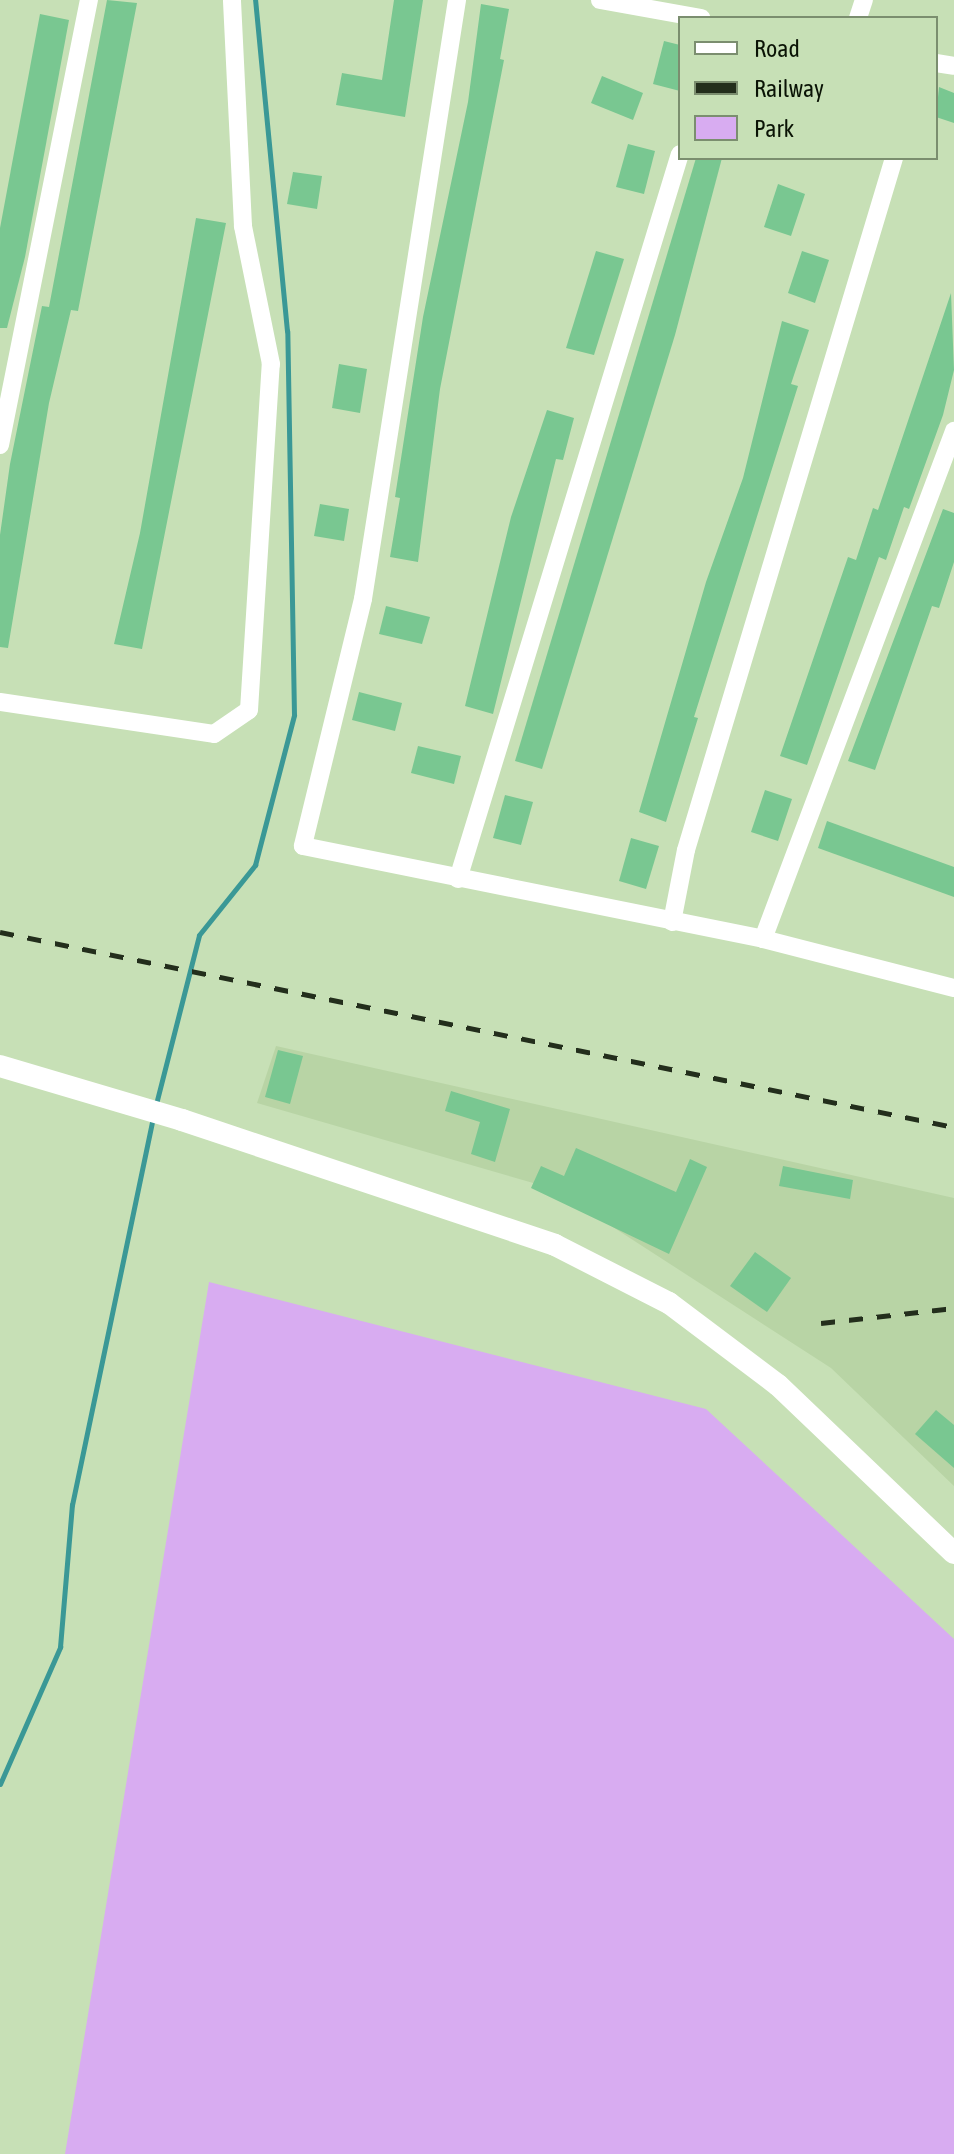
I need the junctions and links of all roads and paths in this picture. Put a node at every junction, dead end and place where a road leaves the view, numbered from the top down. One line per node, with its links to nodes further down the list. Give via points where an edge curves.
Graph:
1 (89, 0): 10 (street)
2 (232, 0): 11 (street, via 243,226 271,364 249,710 214,734)
3 (457, 0): 12 (street, via 363,599 303,846)
4 (600, 0): 5 (street)
5 (654, 4): 6 (street)
6 (694, 16)
7 (678, 160): 12 (street)
8 (893, 160): 13 (street, via 686,850)
9 (954, 431): 14 (street)
10 (0, 445)
11 (0, 702)
12 (458, 879): 13 (street)
13 (672, 922): 14 (street)
14 (763, 939): 15 (street)
15 (954, 988)
16 (0, 1066): 17 (main road, via 182,1120 555,1245 669,1303 778,1385)
17 (954, 1553)

